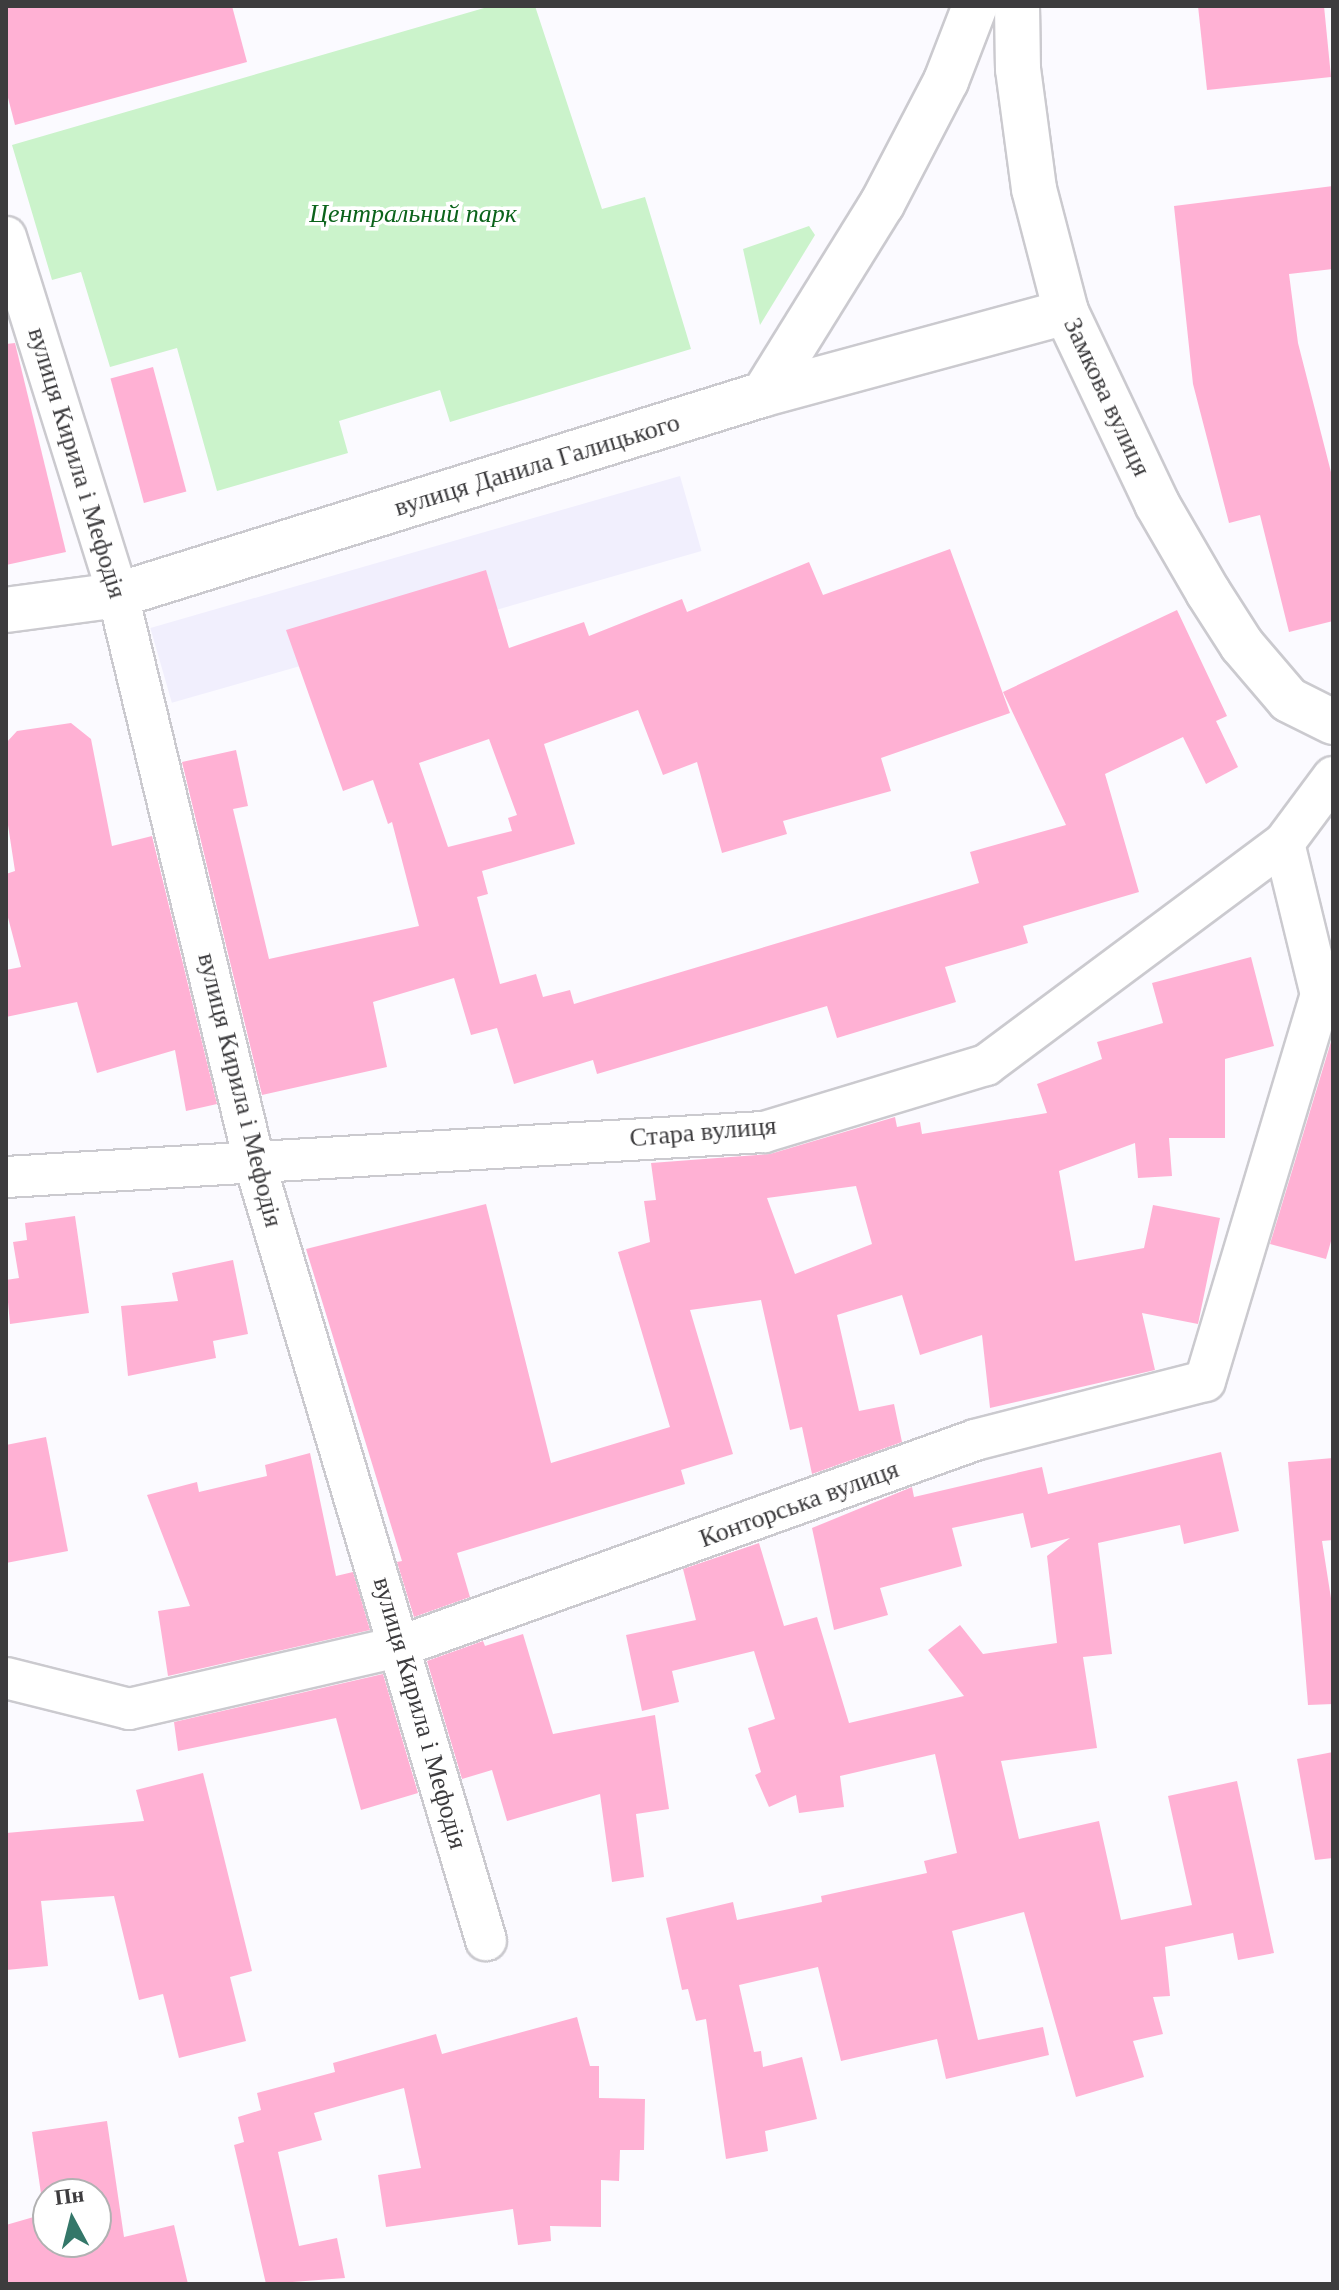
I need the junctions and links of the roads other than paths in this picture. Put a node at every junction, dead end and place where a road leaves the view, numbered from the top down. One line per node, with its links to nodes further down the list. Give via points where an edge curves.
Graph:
1 (975, 6): 5 (main road, via 946,81 882,204)
2 (1017, 6): 4 (main road, Замкова вулиця, via 1018,69 1034,189)
3 (6, 237): 6 (street, вулиця Кирила і Мефодія)
4 (1066, 312): 5 (main road, вулиця Данила Галицького); 8 (main road, Замкова вулиця, via 1157,504 1242,645 1289,700)
5 (764, 394): 6 (main road, вулиця Данила Галицького)
6 (118, 595): 7 (main road, вулиця Данила Галицького); 12 (street, вулиця Кирила і Мефодія)
7 (6, 610)
8 (1333, 722)
9 (1333, 777): 10 (street, Стара вулиця)
10 (1284, 843): 11 (street); 12 (street, Стара вулиця, via 986,1065 764,1132)
11 (1327, 1000): 14 (street, Конторська вулиця, via 1205,1381 975,1440)
12 (254, 1161): 13 (street, Стара вулиця); 14 (street, вулиця Кирила і Мефодія)
13 (6, 1177)
14 (401, 1646): 15 (street, Конторська вулиця, via 129,1709); 16 (street, вулиця Кирила і Мефодія)
15 (6, 1678)
16 (486, 1940)

